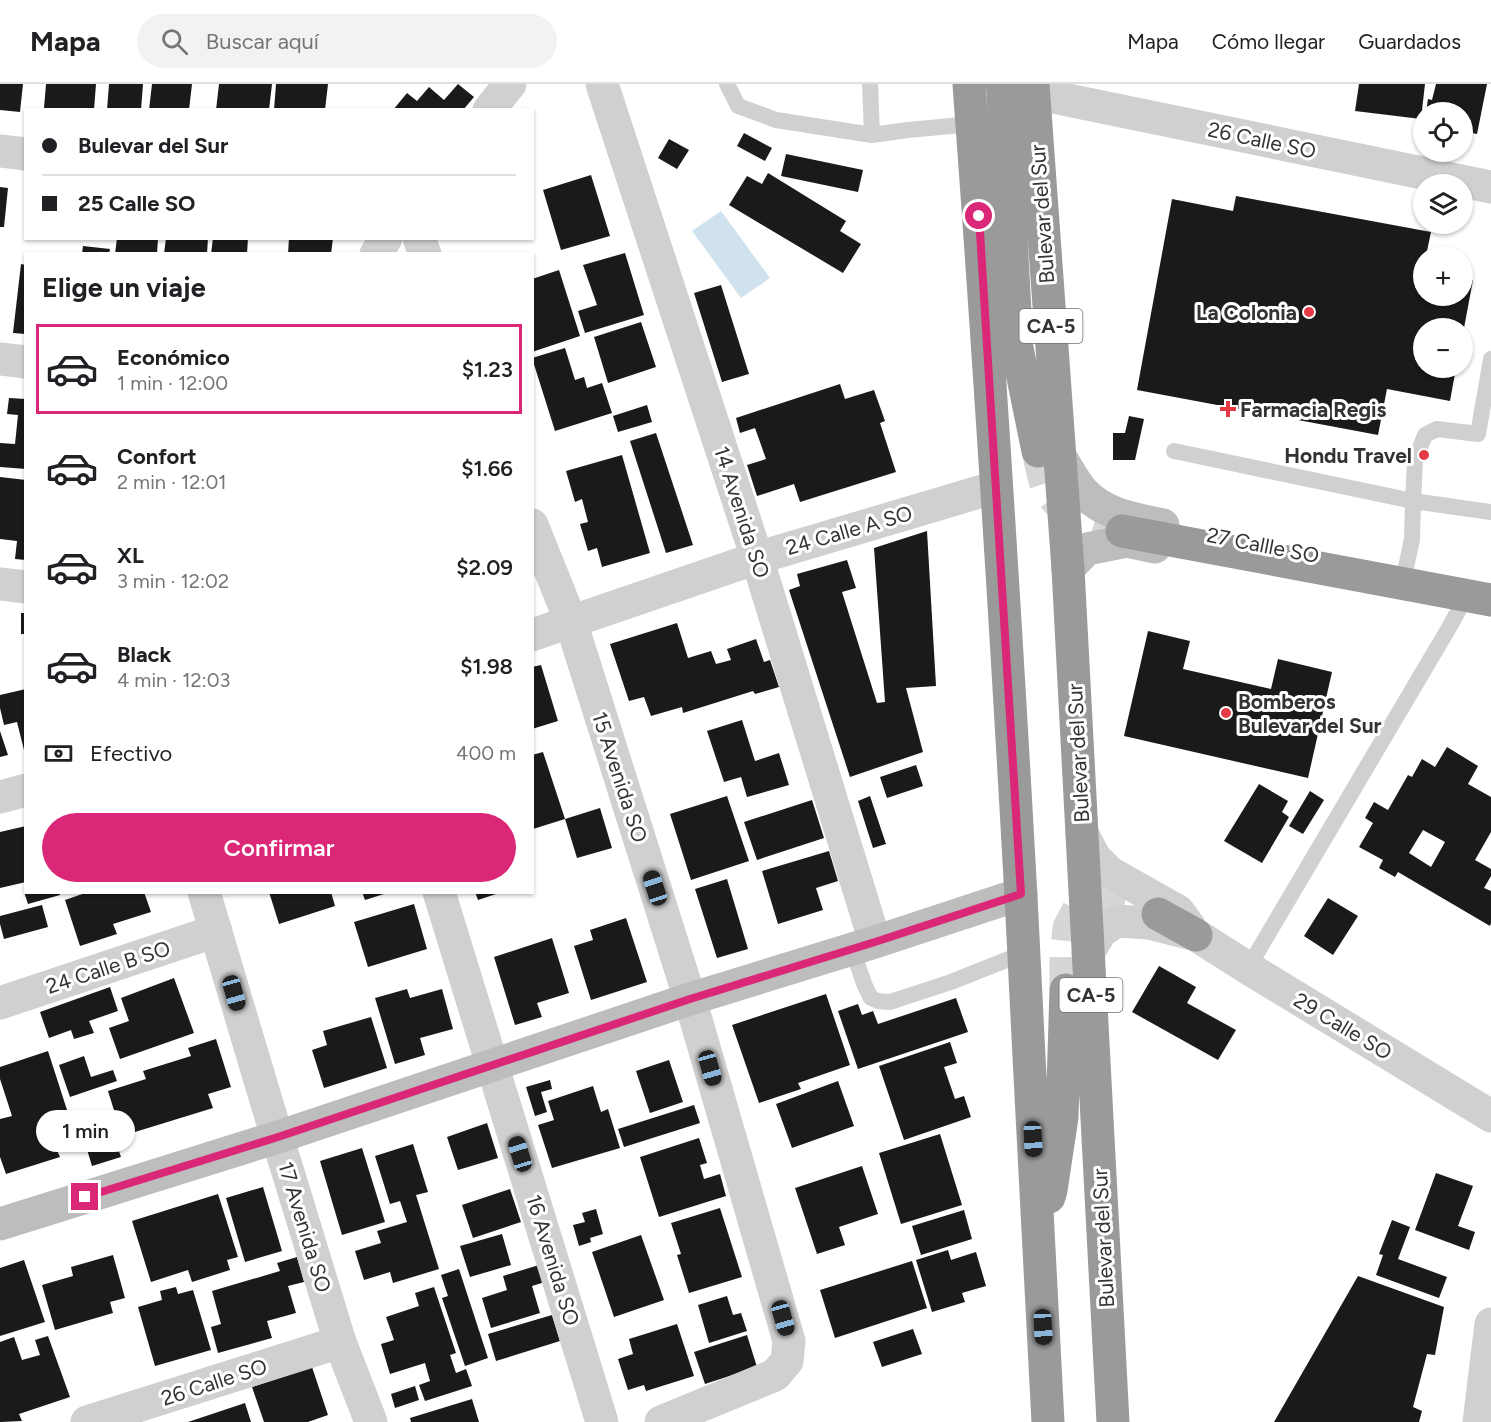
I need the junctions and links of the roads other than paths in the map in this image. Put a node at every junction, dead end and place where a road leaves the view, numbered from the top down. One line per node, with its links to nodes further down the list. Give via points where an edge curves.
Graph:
1 (510, 84): 8 (street)
2 (602, 84): 25 (street, 14 Avenida SO)
3 (727, 84): 10 (lane, via 738,106 776,120)
4 (870, 84): 10 (lane)
5 (969, 84): 9 (highway)
6 (1002, 84): 19 (highway, via 1017,348)
7 (1033, 88): 13 (street, 26 Calle SO); 19 (highway, Bulevar del Sur / CA-5)
8 (491, 108)
9 (972, 124): 10 (lane); 20 (highway)
10 (872, 135)
11 (0, 151): 12 (street)
12 (24, 154)
13 (1491, 187)
14 (0, 359): 16 (street)
15 (1491, 359): 17 (lane)
16 (24, 362)
17 (1485, 435): 21 (lane, via 1437,429 1425,435 1415,461)
18 (1174, 451): 21 (lane)
19 (1049, 454): 26 (highway, Bulevar del Sur / CA-5); 27 (street, 27 Callle SO, via 1101,508 1130,518)
20 (996, 487): 25 (street, 24 Calle A SO); 38 (highway)
21 (1413, 501): 22 (lane); 27 (lane, via 1412,539)
22 (1491, 513)
23 (534, 530): 31 (street, 15 Avenida SO)
24 (1122, 531): 30 (highway)
25 (757, 558): 31 (street, 24 Calle A SO); 42 (street, 14 Avenida SO)
26 (1068, 569): 30 (street, 27 Callle SO, via 1088,549 1127,541); 35 (highway, Bulevar del Sur / CA-5)
27 (1405, 572): 30 (street, 27 Callle SO, via 1462,584)
28 (0, 584): 29 (street)
29 (24, 587)
30 (1484, 601): 45 (lane, via 1444,636)
31 (571, 622): 32 (street, 24 Calle A SO); 47 (street, 15 Avenida SO)
32 (534, 634)
33 (24, 791): 34 (street)
34 (0, 797)
35 (1082, 833): 41 (street, 29 Calle SO, via 1095,858 1109,872 1178,911); 44 (highway, Bulevar del Sur / CA-5)
36 (205, 894): 40 (street, 17 Avenida SO)
37 (440, 894): 49 (street, 16 Avenida SO)
38 (1021, 894): 42 (street); 43 (highway)
39 (1158, 914): 41 (highway)
40 (216, 931): 48 (street, 24 Calle B SO); 51 (street, 17 Avenida SO)
41 (1196, 935): 44 (street, 29 Calle SO, via 1149,923 1117,921 1101,931); 45 (street, 29 Calle SO)
42 (864, 946): 43 (lane, via 865,986 871,998 890,1002); 47 (street)
43 (1024, 953): 53 (highway)
44 (1088, 953): 61 (highway, Bulevar del Sur / CA-5)
45 (1248, 968): 50 (street, 29 Calle SO)
46 (1066, 990): 53 (highway, via 1062,1117 1051,1190)
47 (690, 999): 49 (street); 59 (street, 15 Avenida SO, via 789,1341 787,1361 775,1376)
48 (0, 1003)
49 (493, 1065): 51 (street); 58 (street, 16 Avenida SO)
50 (1491, 1116)
51 (278, 1137): 52 (street); 55 (street, 17 Avenida SO)
52 (0, 1224)
53 (1037, 1231): 60 (highway)
54 (1491, 1324): 62 (street)
55 (340, 1342): 56 (street, 26 Calle SO); 57 (street, 17 Avenida SO)
56 (87, 1422)
57 (371, 1422)
58 (602, 1422)
59 (661, 1422)
60 (1048, 1422)
61 (1113, 1422)
62 (1479, 1422)

